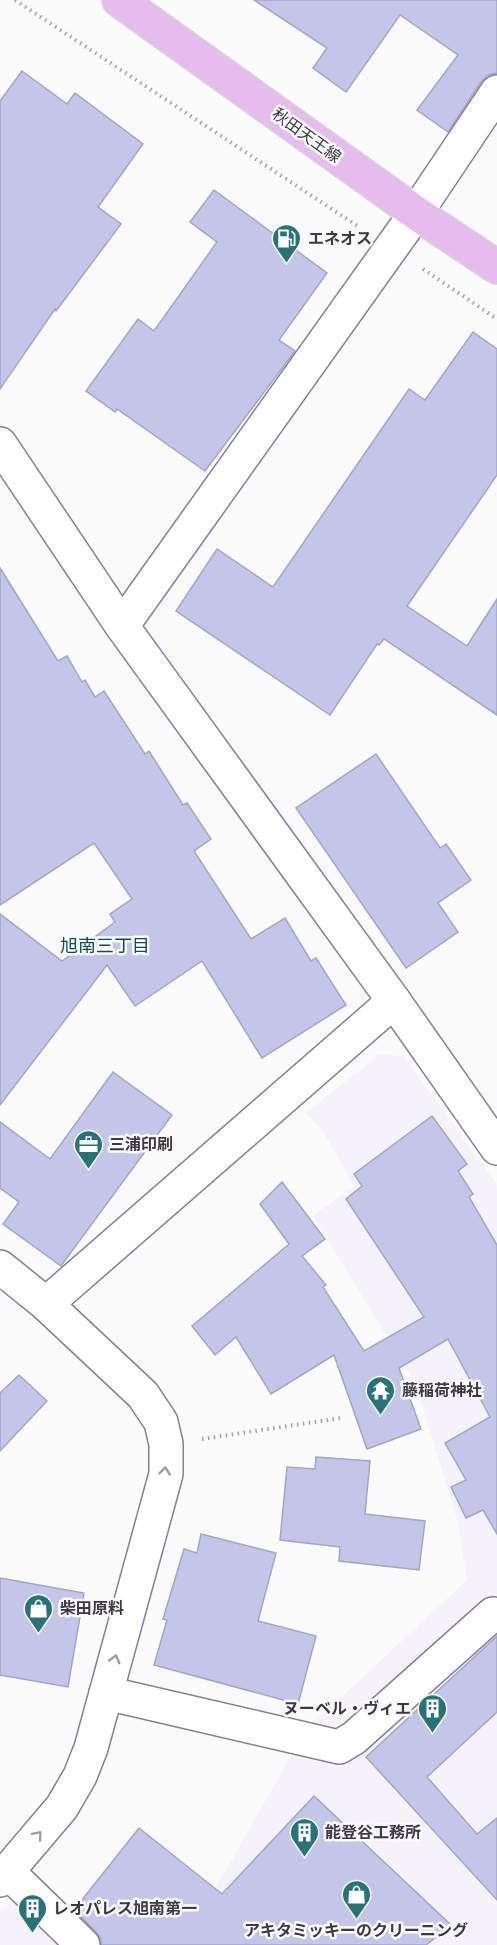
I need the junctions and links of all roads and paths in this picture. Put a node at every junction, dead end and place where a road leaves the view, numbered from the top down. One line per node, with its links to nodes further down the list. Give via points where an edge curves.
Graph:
1 (15, 0): 5 (path)
2 (118, 0): 4 (main road, 秋田天王線)
3 (497, 92): 4 (street)
4 (416, 213): 5 (street); 6 (main road, 秋田天王線)
5 (391, 249): 7 (path); 9 (street)
6 (497, 267)
7 (497, 319)
8 (0, 444): 9 (street)
9 (122, 626): 10 (street)
10 (394, 1001): 11 (street); 13 (street)
11 (497, 1148)
12 (0, 1268): 13 (street)
13 (45, 1304): 15 (street, via 143,1395 161,1422)
14 (340, 1418): 15 (path)
15 (166, 1444): 17 (street, one-way to 15, via 166,1474)
16 (493, 1614): 17 (street, via 339,1747)
17 (106, 1694): 18 (street, one-way to 17, via 62,1807 80,1776)
18 (4, 1876): 19 (street)
19 (83, 1945)

